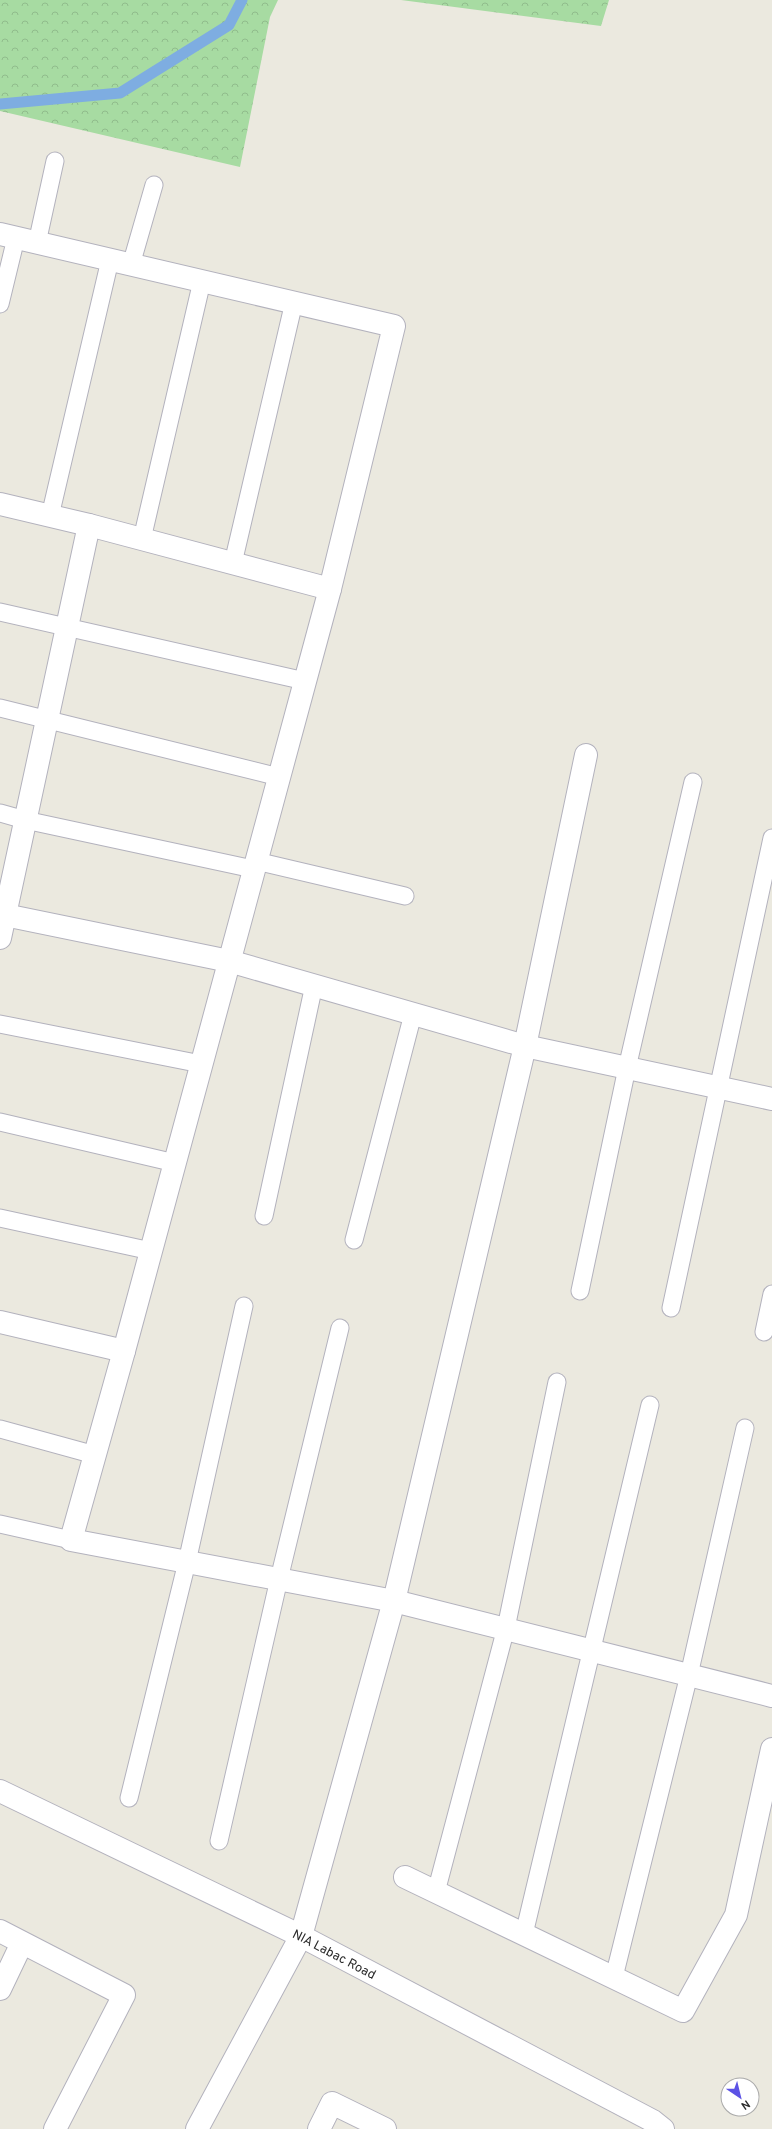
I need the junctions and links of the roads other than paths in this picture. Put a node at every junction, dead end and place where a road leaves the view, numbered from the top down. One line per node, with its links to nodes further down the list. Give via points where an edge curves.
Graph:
1 (55, 161): 3 (lane)
2 (154, 185): 5 (lane)
3 (18, 238): 4 (street); 8 (lane)
4 (110, 260): 5 (street); 10 (lane)
5 (131, 265): 6 (street)
6 (202, 281): 7 (street); 12 (lane)
7 (294, 302): 13 (lane); 14 (street, via 394,326)
8 (0, 304)
9 (0, 504): 10 (street)
10 (50, 516): 11 (street)
11 (89, 525): 12 (street); 16 (street)
12 (142, 539): 13 (street)
13 (232, 563): 14 (street)
14 (330, 589): 17 (street)
15 (0, 612): 16 (lane)
16 (67, 628): 17 (lane); 19 (street)
17 (305, 681): 21 (street)
18 (0, 708): 19 (lane)
19 (47, 720): 21 (lane); 24 (street)
20 (586, 755): 34 (street)
21 (279, 777): 26 (street)
22 (693, 782): 36 (lane)
23 (0, 813): 24 (lane)
24 (26, 820): 26 (lane); 28 (street)
25 (772, 838): 37 (lane)
26 (255, 865): 27 (lane); 30 (street)
27 (404, 896)
28 (3, 914): 29 (street); 30 (street)
29 (0, 938)
30 (229, 961): 31 (street); 35 (street)
31 (314, 985): 32 (street); 41 (lane)
32 (413, 1014): 34 (street); 43 (lane)
33 (0, 1024): 35 (lane)
34 (525, 1046): 36 (street); 62 (street)
35 (201, 1064): 40 (street)
36 (627, 1068): 37 (street); 45 (lane)
37 (719, 1087): 38 (street); 48 (lane)
38 (772, 1099)
39 (0, 1122): 40 (lane)
40 (175, 1163): 44 (street)
41 (264, 1216)
42 (0, 1218): 44 (lane)
43 (354, 1240)
44 (151, 1251): 52 (street)
45 (580, 1291)
46 (772, 1294): 51 (lane)
47 (244, 1306): 60 (lane)
48 (671, 1308)
49 (0, 1322): 52 (street)
50 (340, 1328): 61 (lane)
51 (764, 1332)
52 (124, 1351): 57 (street)
53 (557, 1382): 63 (lane)
54 (650, 1405): 64 (lane)
55 (745, 1428): 65 (lane)
56 (0, 1429): 57 (lane)
57 (95, 1455): 59 (street)
58 (0, 1524): 59 (lane)
59 (71, 1540): 60 (street)
60 (187, 1562): 61 (street); 69 (lane)
61 (279, 1579): 62 (street); 70 (lane)
62 (394, 1601): 63 (street); 75 (street)
63 (506, 1628): 64 (street); 72 (lane)
64 (592, 1650): 65 (street); 74 (lane)
65 (689, 1675): 66 (street); 77 (lane)
66 (772, 1696)
67 (772, 1749): 77 (street, via 736,1915 684,2011)
68 (0, 1791): 75 (street, NIA Labac Road)
69 (129, 1798)
70 (219, 1841)
71 (405, 1876): 72 (street)
72 (436, 1892): 74 (street)
73 (0, 1931): 76 (street)
74 (524, 1934): 77 (street)
75 (301, 1936): 80 (street); 83 (street, NIA Labac Road, via 653,2121)
76 (22, 1943): 78 (street); 79 (street, via 124,1995)
77 (614, 1977)
78 (0, 1989)
79 (55, 2129)
80 (197, 2129)
81 (319, 2129): 82 (street, via 332,2103)
82 (385, 2129)
83 (662, 2129)

